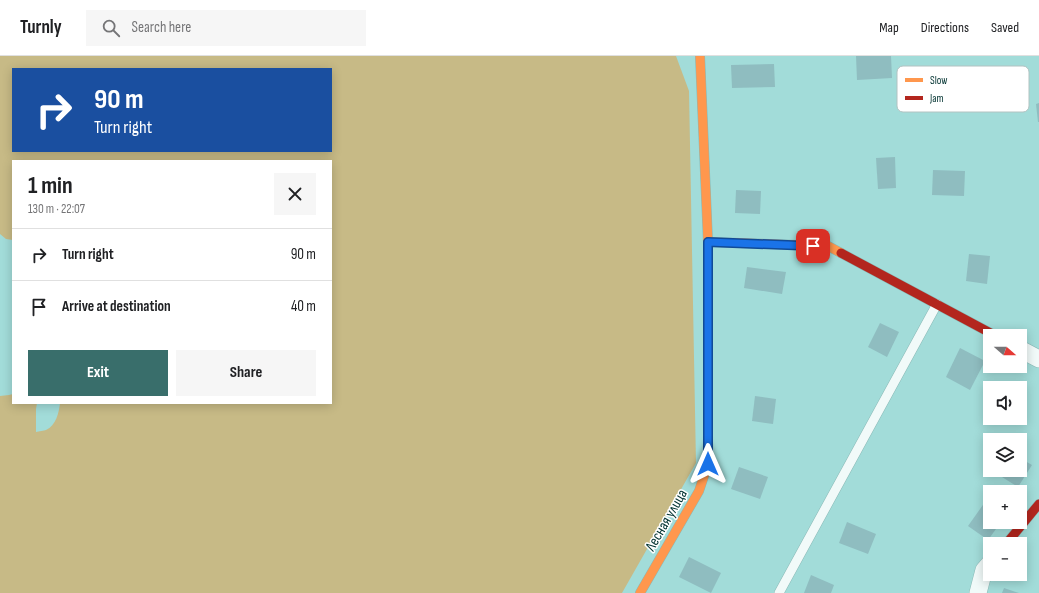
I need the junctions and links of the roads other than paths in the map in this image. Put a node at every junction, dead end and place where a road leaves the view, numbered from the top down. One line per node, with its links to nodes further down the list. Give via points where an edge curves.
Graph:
1 (700, 56): 2 (street, Лесная улица)
2 (708, 242): 3 (street, via 828,246); 10 (street, Лесная улица, via 708,464 699,491)
3 (937, 304): 4 (street); 11 (lane)
4 (983, 329)
5 (1027, 353): 6 (street)
6 (1039, 359)
7 (1039, 504): 8 (street)
8 (1012, 537)
9 (983, 574): 12 (street)
10 (640, 593)
11 (779, 593)
12 (978, 593)

